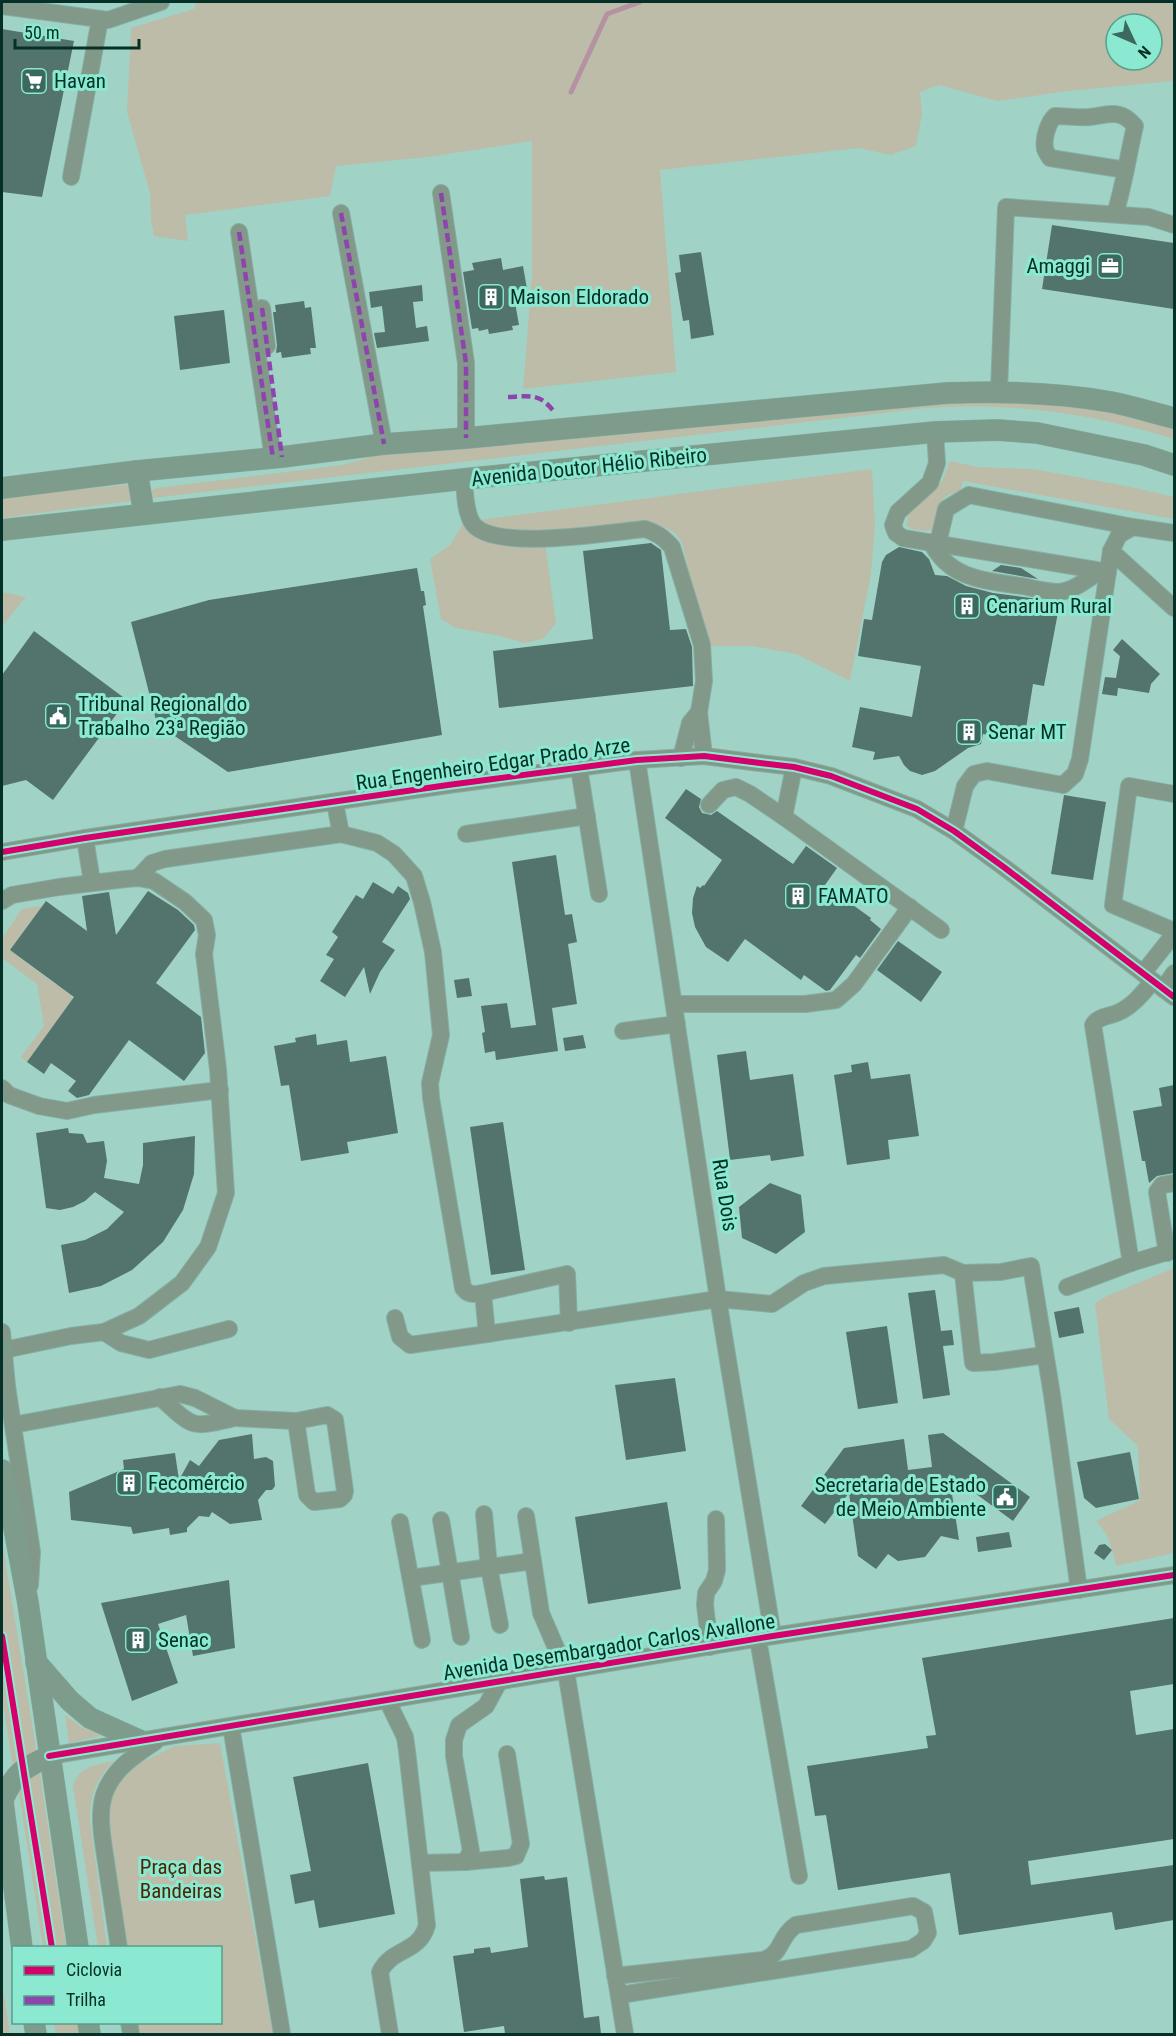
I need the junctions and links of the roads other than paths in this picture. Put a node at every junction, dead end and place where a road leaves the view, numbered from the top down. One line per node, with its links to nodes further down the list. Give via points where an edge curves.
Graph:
1 (161, 2): 4 (street, via 108,20)
2 (2, 6): 3 (street)
3 (41, 7): 4 (street)
4 (100, 19): 6 (street)
5 (1126, 170): 5 (street, via 1135,126 1127,117 1109,113 1051,119 1045,149 1050,158); 9 (street)
6 (71, 177)
7 (441, 193): 16 (street, via 466,363)
8 (341, 213): 17 (street)
9 (1115, 214): 10 (street, via 1149,217); 13 (street, via 1006,207)
10 (1174, 225)
11 (238, 232): 18 (street)
12 (262, 308): 18 (street)
13 (999, 392): 14 (main road, Avenida Doutor Hélio Ribeiro, via 1110,402); 16 (main road, Avenida Doutor Hélio Ribeiro, via 947,393)
14 (1174, 418)
15 (935, 432): 19 (main road, Avenida Doutor Hélio Ribeiro, via 1037,433); 21 (main road, Avenida Doutor Hélio Ribeiro); 27 (street, via 937,463 930,483 898,512 893,525 903,538)
16 (466, 438): 17 (main road, Avenida Doutor Hélio Ribeiro)
17 (384, 444): 18 (main road, Avenida Doutor Hélio Ribeiro)
18 (278, 457): 20 (main road, Avenida Doutor Hélio Ribeiro)
19 (1174, 465)
20 (137, 471): 22 (main road, Avenida Doutor Hélio Ribeiro); 23 (main road)
21 (464, 479): 23 (main road, Avenida Doutor Hélio Ribeiro); 31 (street, via 474,524 488,534 532,540 645,529 665,540 672,547 702,645 704,681)
22 (2, 488)
23 (144, 514): 25 (main road, Avenida Doutor Hélio Ribeiro)
24 (1133, 526): 26 (street); 27 (street, via 969,495 946,509); 28 (street, via 1119,535)
25 (2, 530)
26 (1174, 533)
27 (934, 543): 29 (street); 29 (street, via 936,552 955,571 980,580 1059,592)
28 (1111, 551): 29 (street); 30 (street)
29 (1104, 572): 42 (street, via 1075,774 1063,785 987,771 974,774 965,786)
30 (1174, 608)
31 (699, 712): 32 (street); 33 (street, via 690,723)
32 (704, 756): 33 (street, Rua Engenheiro Edgar Prado Arze); 35 (street, Rua Engenheiro Edgar Prado Arze)
33 (681, 758): 34 (street, Rua Engenheiro Edgar Prado Arze)
34 (637, 760): 36 (street, Rua Engenheiro Edgar Prado Arze); 56 (street, Rua Dois)
35 (794, 767): 41 (street); 42 (street, Rua Engenheiro Edgar Prado Arze, via 831,776 917,809)
36 (579, 768): 38 (street, Rua Engenheiro Edgar Prado Arze); 40 (street)
37 (1174, 794): 53 (street, via 1130,786 1113,905)
38 (335, 803): 43 (street); 45 (street, Rua Engenheiro Edgar Prado Arze)
39 (709, 805): 41 (street, via 723,790 736,787)
40 (587, 816): 44 (street); 49 (street)
41 (784, 817): 51 (street)
42 (954, 831): 55 (street, Rua Engenheiro Edgar Prado Arze)
43 (341, 834): 47 (street, via 165,859 152,863); 66 (street, via 377,843 394,854 414,876 433,952 441,1035 430,1083 431,1098 464,1288 471,1294)
44 (466, 834)
45 (85, 838): 46 (street, Rua Engenheiro Edgar Prado Arze); 48 (street)
46 (2, 852)
47 (138, 878): 48 (street); 60 (street, via 160,883 204,920 204,954)
48 (92, 882): 50 (street, via 12,895)
49 (599, 894)
50 (2, 901)
51 (910, 907): 52 (street); 56 (street, via 854,984 836,1000 805,1004)
52 (941, 930)
53 (1174, 932): 55 (street)
54 (1174, 973): 55 (street)
55 (1158, 985): 63 (street, via 1093,1025)
56 (674, 1004): 57 (street, Rua Dois)
57 (677, 1024): 58 (street); 67 (street, Rua Dois)
58 (623, 1031)
59 (2, 1088): 60 (street, via 9,1095 39,1106 67,1111)
60 (220, 1090): 71 (street, via 226,1193 208,1247 183,1282 140,1316)
61 (1174, 1183): 62 (street, via 1162,1185 1157,1192)
62 (1171, 1252): 63 (street)
63 (1131, 1263): 65 (street)
64 (963, 1273): 67 (street, via 944,1265 824,1276 804,1283 772,1304); 74 (street, via 1031,1266); 74 (street, via 973,1363)
65 (1067, 1287)
66 (483, 1293): 69 (street, via 567,1274); 72 (street)
67 (718, 1299): 69 (street); 94 (street, Rua Dois)
68 (394, 1318): 72 (street, via 400,1337 410,1345)
69 (569, 1323): 72 (street)
70 (230, 1329): 71 (street, via 149,1350 121,1343)
71 (104, 1332): 73 (street)
72 (487, 1335)
73 (2, 1344): 78 (street)
74 (1044, 1355): 90 (street)
75 (160, 1397): 76 (street, via 180,1394 195,1398); 76 (street, via 193,1424); 78 (street)
76 (236, 1418): 77 (street)
77 (296, 1421): 77 (street, via 307,1495 314,1502 340,1499 345,1491 335,1420 327,1415)
78 (13, 1425): 91 (street, via 32,1552)
79 (2, 1470): 91 (main road)
80 (484, 1514): 86 (street)
81 (526, 1516): 85 (street)
82 (716, 1519): 96 (street, via 717,1570 705,1605)
83 (441, 1520): 87 (street)
84 (400, 1522): 89 (street)
85 (533, 1561): 86 (street); 98 (street, via 541,1614)
86 (489, 1567): 87 (street); 92 (street)
87 (449, 1572): 89 (street); 93 (street)
88 (1174, 1575): 90 (street, Avenida Desembargador Carlos Avallone)
89 (411, 1578): 95 (street)
90 (1079, 1590): 94 (street, Avenida Desembargador Carlos Avallone)
91 (28, 1603): 97 (main road)
92 (500, 1625)
93 (461, 1637)
94 (765, 1638): 96 (street, Avenida Desembargador Carlos Avallone); 109 (street, Rua Dois)
95 (422, 1640)
96 (710, 1647): 98 (street, Avenida Desembargador Carlos Avallone)
97 (36, 1662): 103 (main road, via 90,1718); 105 (main road)
98 (566, 1671): 99 (street, Avenida Desembargador Carlos Avallone); 113 (street)
99 (499, 1682): 100 (street, Avenida Desembargador Carlos Avallone); 107 (street, via 486,1706 459,1725 455,1733 454,1756 471,1851)
100 (387, 1700): 101 (street, Avenida Desembargador Carlos Avallone); 108 (street, via 408,1751)
101 (231, 1726): 102 (street, Avenida Desembargador Carlos Avallone); 115 (street)
102 (164, 1737): 103 (street, Avenida Desembargador Carlos Avallone); 112 (street, via 122,1766 111,1780 101,1808)
103 (141, 1741): 105 (street, Avenida Desembargador Carlos Avallone)
104 (507, 1754): 107 (street, via 521,1844 516,1856)
105 (49, 1756): 106 (main road, via 19,1772); 111 (main road)
106 (2, 1798): 110 (main road)
107 (465, 1862): 108 (street)
108 (420, 1863): 116 (street, via 427,1925 424,1936 389,1959 380,1972)
109 (799, 1876)
110 (22, 1946)
111 (78, 1946)
112 (119, 1946)
113 (615, 1976): 114 (street); 114 (street, via 763,1960 776,1954 785,1935 796,1925 913,1906 924,1912 928,1932 911,1949)
114 (620, 1995): 117 (street)
115 (282, 2034)
116 (390, 2034)
117 (625, 2034)

